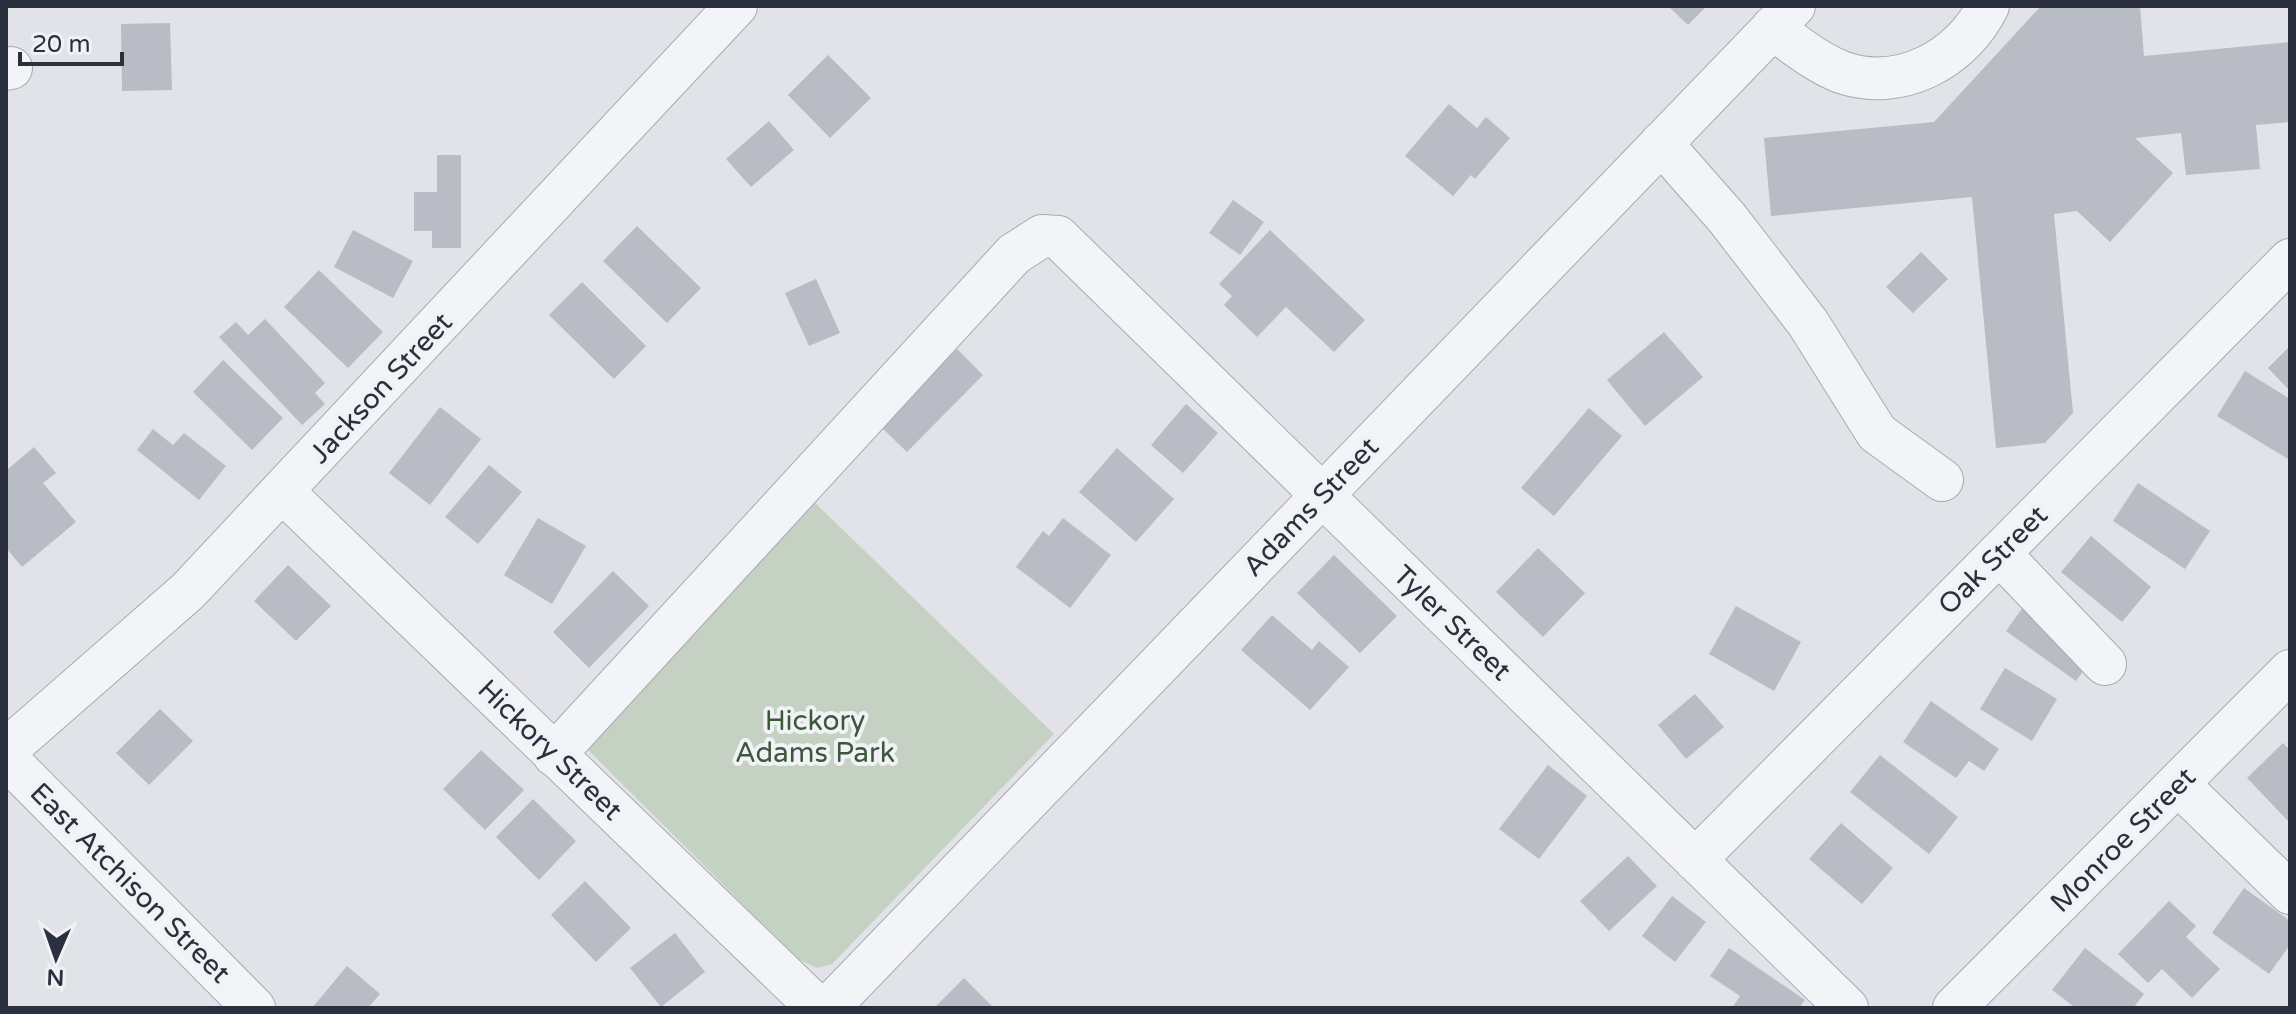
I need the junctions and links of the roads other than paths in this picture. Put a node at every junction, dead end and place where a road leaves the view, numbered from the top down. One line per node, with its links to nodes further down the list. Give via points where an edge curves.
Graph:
1 (736, 6): 7 (street, Jackson Street)
2 (1988, 6): 3 (street, via 1977,28 1942,60 1885,77 1843,72 1818,61)
3 (1783, 17): 4 (street, Adams Street)
4 (1661, 143): 6 (street, via 1808,323 1877,433); 8 (street, Adams Street)
5 (2290, 260): 9 (street, Oak Street)
6 (1942, 480)
7 (283, 492): 12 (street, Jackson Street, via 188,591); 13 (street, Hickory Street)
8 (1321, 496): 13 (street, Tyler Street, via 1058,237 1042,236 1014,254); 16 (street, Tyler Street); 20 (street, Adams Street)
9 (1999, 553): 10 (street); 16 (street, Oak Street)
10 (2105, 664)
11 (2290, 671): 15 (street, Monroe Street)
12 (6, 750)
13 (554, 755): 19 (street, Hickory Street)
14 (6, 758): 18 (street, East Atchison Street)
15 (2179, 785): 17 (street); 22 (street, Monroe Street)
16 (1695, 860): 21 (street, Tyler Street)
17 (2290, 893)
18 (254, 1008)
19 (818, 1008)
20 (828, 1008)
21 (1847, 1008)
22 (1954, 1008)

